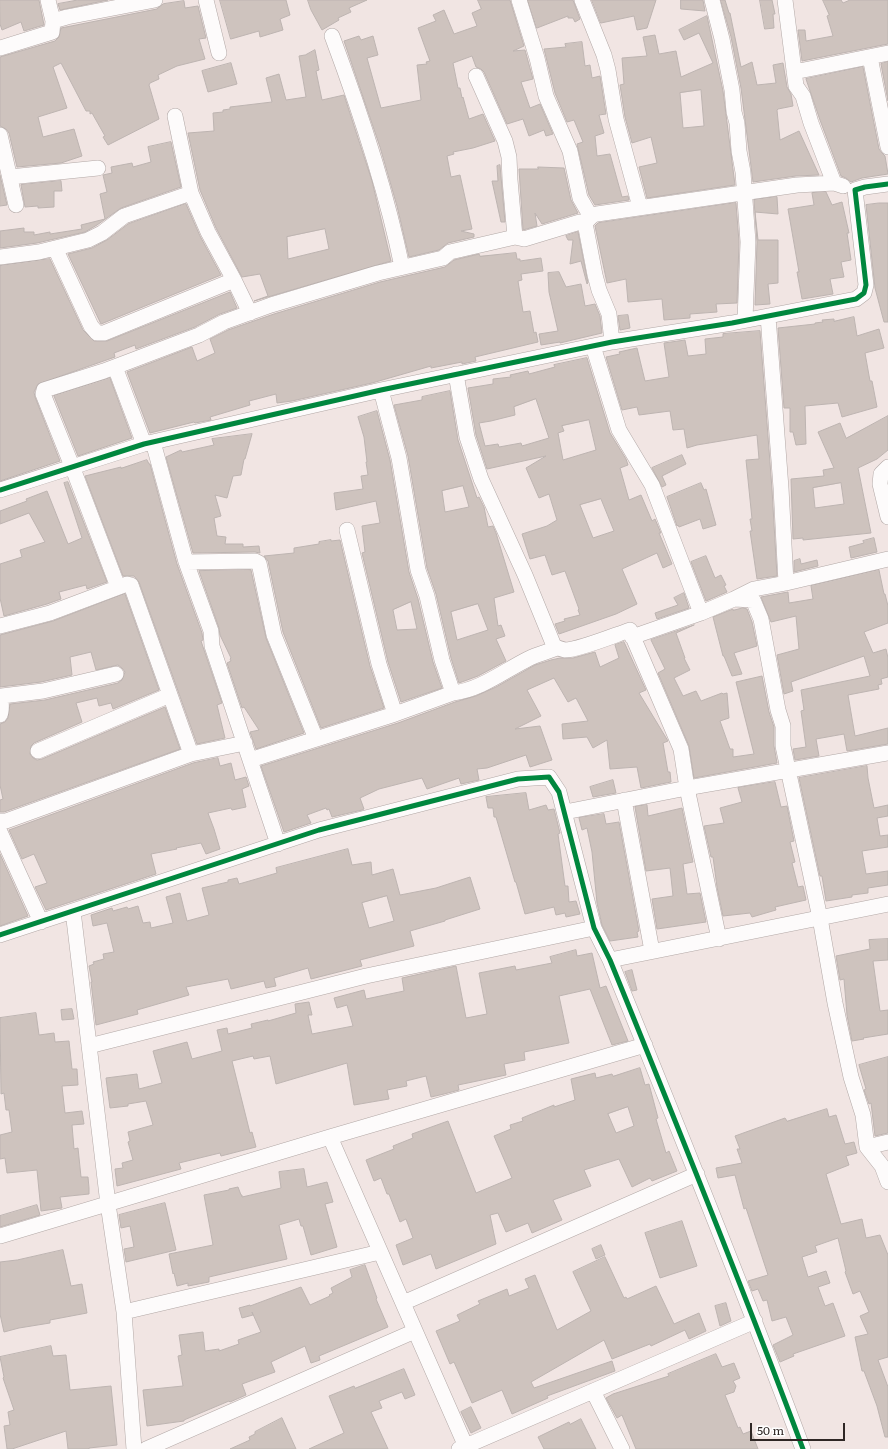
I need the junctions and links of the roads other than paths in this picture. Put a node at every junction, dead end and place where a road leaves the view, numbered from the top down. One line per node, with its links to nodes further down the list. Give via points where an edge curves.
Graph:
1 (48, 0): 8 (street)
2 (155, 0): 8 (street)
3 (206, 0): 11 (street)
4 (519, 0): 28 (street, via 546,96 570,151 580,198)
5 (582, 0): 27 (street, via 604,55 616,119)
6 (712, 0): 25 (street, via 738,123)
7 (785, 0): 14 (street)
8 (53, 21): 10 (street, via 52,32)
9 (332, 36): 32 (street, via 381,182)
10 (0, 48)
11 (219, 53)
12 (888, 53): 13 (street)
13 (870, 57): 14 (street); 18 (street)
14 (794, 72): 21 (street, via 796,86)
15 (476, 76): 29 (street, via 505,141 509,157)
16 (175, 116): 24 (street)
17 (0, 135): 20 (street)
18 (888, 147)
19 (98, 168): 20 (street)
20 (10, 177): 26 (street)
21 (834, 183): 23 (street); 25 (street, via 797,185)
22 (888, 184): 23 (street)
23 (855, 190): 35 (street, via 866,285 864,293 856,299)
24 (192, 193): 30 (street, via 124,216 88,240); 33 (street, via 208,232)
25 (745, 193): 27 (street); 36 (street, via 748,242)
26 (16, 205)
27 (640, 207): 28 (street, via 597,214)
28 (588, 220): 29 (street, via 524,239); 37 (street, via 595,275 609,314)
29 (515, 237): 32 (street, via 450,252 443,258)
30 (55, 248): 31 (street); 33 (street, via 91,326 97,333 104,333)
31 (0, 257)
32 (402, 267): 34 (street)
33 (234, 280): 34 (street)
34 (250, 313): 39 (street)
35 (768, 316): 36 (street); 51 (street)
36 (744, 320): 37 (street)
37 (612, 342): 38 (street)
38 (593, 346): 40 (street); 54 (street, via 619,430 652,485)
39 (115, 367): 42 (street); 43 (street, via 43,392)
40 (456, 374): 41 (street); 57 (street, via 467,437 481,479)
41 (381, 390): 42 (street); 59 (street, via 399,458 418,570)
42 (148, 443): 43 (street); 50 (street)
43 (72, 466): 45 (street); 52 (street)
44 (888, 467): 46 (street, via 881,474 880,484)
45 (0, 490)
46 (885, 493): 47 (street)
47 (888, 517)
48 (347, 530): 61 (street, via 379,664)
49 (888, 559): 51 (street)
50 (186, 562): 63 (street, via 259,563 274,635); 64 (street, via 211,630 212,646)
51 (786, 582): 53 (street, via 754,589)
52 (118, 587): 55 (street, via 50,613); 60 (street, via 131,585)
53 (734, 599): 54 (street); 69 (street, via 753,600 761,619 783,726 783,746)
54 (701, 612): 56 (street)
55 (0, 626)
56 (632, 637): 57 (street, via 630,630 578,648); 70 (street, via 681,749)
57 (557, 648): 59 (street, via 530,658 475,688)
58 (116, 674): 62 (street, via 43,691 2,696)
59 (453, 693): 61 (street)
60 (170, 695): 65 (street); 67 (street)
61 (395, 714): 63 (street)
62 (0, 715)
63 (316, 739): 68 (street)
64 (244, 743): 67 (street); 68 (street)
65 (38, 750)
66 (888, 753): 69 (street)
67 (191, 754): 73 (street)
68 (250, 760): 75 (street)
69 (789, 770): 70 (street); 78 (street)
70 (687, 788): 71 (street); 82 (street)
71 (624, 800): 72 (street); 83 (street)
72 (565, 812): 75 (street, via 560,792 549,777 518,779 319,830); 80 (street)
73 (0, 821)
74 (0, 832): 79 (street)
75 (278, 844): 77 (street)
76 (888, 904): 78 (street)
77 (73, 911): 79 (street); 86 (street)
78 (820, 918): 82 (street); 89 (street, via 835,1003 863,1115)
79 (41, 922): 81 (street)
80 (594, 928): 84 (street); 86 (street, via 366,976)
81 (0, 935)
82 (719, 939): 83 (street)
83 (652, 951): 84 (street)
84 (610, 960): 85 (street)
85 (645, 1045): 87 (street); 90 (street)
86 (89, 1046): 92 (street)
87 (330, 1137): 92 (street); 94 (street)
88 (888, 1142): 89 (street)
89 (867, 1148): 91 (street, via 882,1166)
90 (697, 1174): 95 (street); 97 (street)
91 (888, 1182)
92 (108, 1204): 93 (street); 96 (street)
93 (0, 1236)
94 (380, 1252): 95 (street); 96 (street)
95 (403, 1303): 98 (street)
96 (124, 1312): 101 (street)
97 (755, 1321): 99 (street); 104 (street)
98 (415, 1331): 100 (street); 102 (street)
99 (593, 1391): 100 (street); 103 (street)
100 (464, 1448)
101 (134, 1449)
102 (146, 1449)
103 (622, 1449)
104 (802, 1449)

